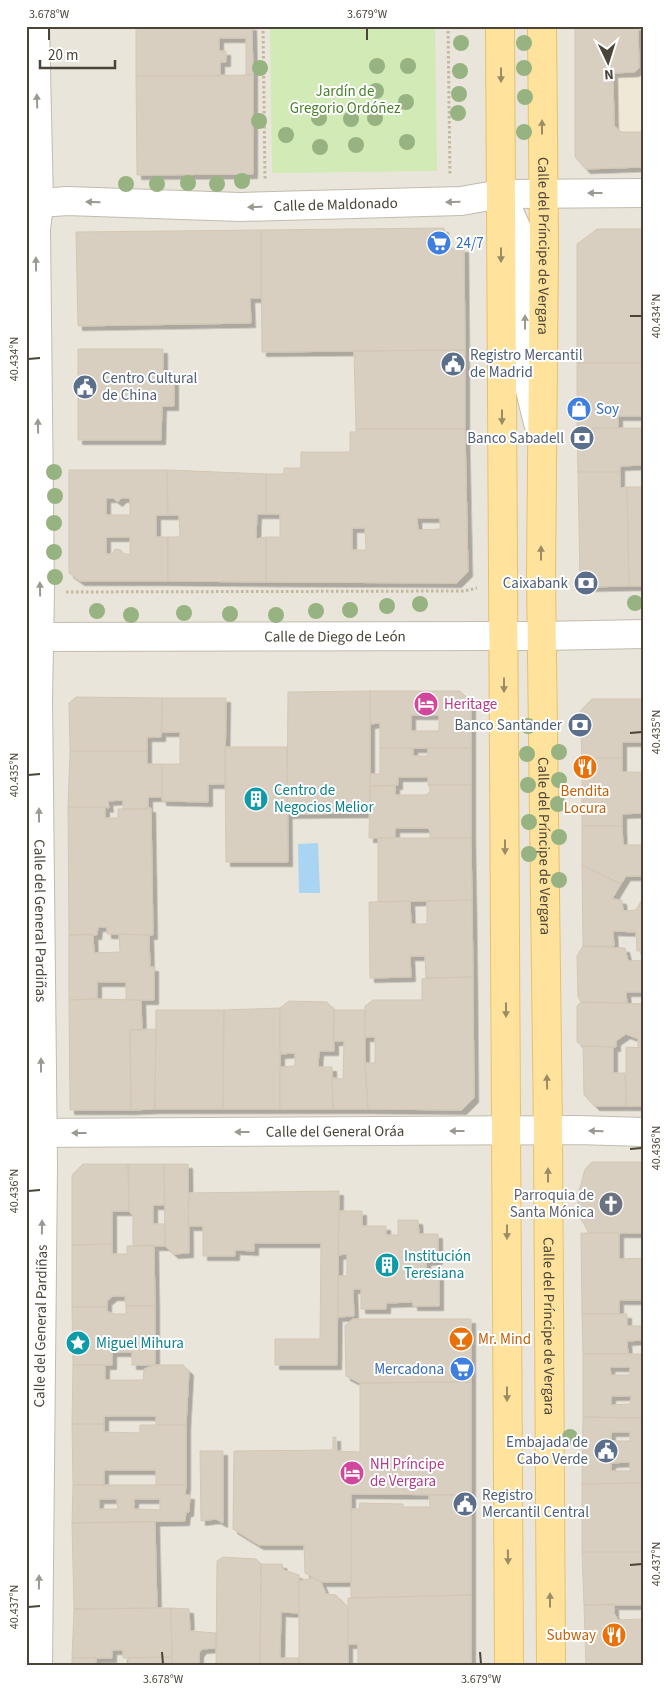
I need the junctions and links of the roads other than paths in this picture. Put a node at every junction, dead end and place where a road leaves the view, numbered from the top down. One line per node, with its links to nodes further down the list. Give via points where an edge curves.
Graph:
1 (34, 26): 7 (street, Calle del General Pardiñas, one-way to 1)
2 (500, 26): 5 (main road, one-way to 5)
3 (542, 26): 6 (main road, Calle del Príncipe de Vergara, one-way to 3)
4 (644, 193): 6 (street, Calle de Maldonado, one-way to 6)
5 (501, 194): 6 (street, Calle de Maldonado); 7 (street, Calle de Maldonado, one-way to 7, via 461,201 240,207); 8 (street, one-way to 5, via 526,374 525,247); 11 (main road, one-way to 11)
6 (543, 194): 8 (main road, Calle del Príncipe de Vergara)
7 (33, 203): 9 (street, Calle del General Pardiñas, one-way to 7, via 36,230)
8 (542, 438): 12 (main road, Calle del Príncipe de Vergara, one-way to 8)
9 (32, 522): 13 (street, Calle del General Pardiñas, one-way to 9, via 40,592)
10 (644, 634): 12 (street, Calle de Diego de León)
11 (504, 636): 12 (street, Calle de Diego de León); 13 (street, Calle de Diego de León); 14 (main road, one-way to 14)
12 (542, 636): 15 (main road, Calle del Príncipe de Vergara, one-way to 12)
13 (33, 637): 17 (street, Calle del General Pardiñas, one-way to 13, via 38,698)
14 (505, 1131): 15 (street, Calle del General Oráa); 17 (street, Calle del General Oráa, one-way to 17); 19 (main road, one-way to 19)
15 (548, 1131): 16 (street, Calle del General Oráa, one-way to 15); 20 (main road, Calle del Príncipe de Vergara, one-way to 15)
16 (644, 1132)
17 (34, 1133): 18 (street, Calle del General Pardiñas, one-way to 17, via 43,1175)
18 (38, 1666)
19 (509, 1666)
20 (551, 1666)

